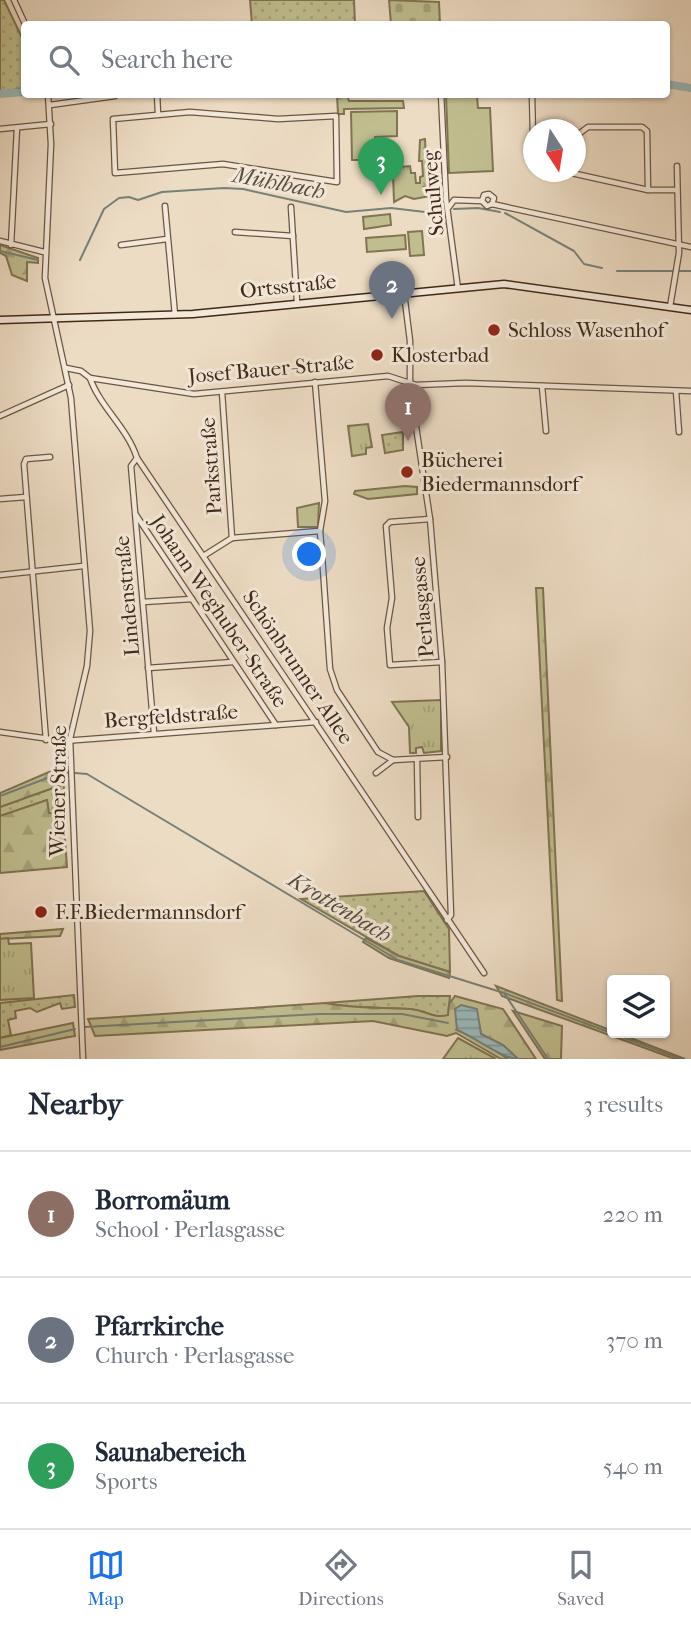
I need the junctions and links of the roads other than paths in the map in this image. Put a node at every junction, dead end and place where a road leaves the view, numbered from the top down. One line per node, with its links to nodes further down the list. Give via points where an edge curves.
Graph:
1 (12, 0): 2 (street)
2 (24, 21)
3 (49, 98): 8 (street, Wiener Straße)
4 (101, 98): 8 (street)
5 (157, 98): 9 (street)
6 (441, 98): 23 (street, Schulweg)
7 (532, 98): 10 (street)
8 (50, 105): 11 (street, Wiener Straße)
9 (158, 114): 9 (street, via 113,119 115,173 223,164 337,183 337,116 278,119 230,113)
10 (533, 119)
11 (52, 124): 12 (street); 32 (street, Wiener Straße)
12 (17, 128): 14 (street); 28 (street)
13 (586, 129): 17 (street, via 642,127 647,131)
14 (0, 130)
15 (677, 166): 18 (street)
16 (586, 176): 17 (street)
17 (648, 190): 18 (street)
18 (677, 190): 30 (street)
19 (482, 201): 20 (street); 20 (street, via 489,194 494,198); 23 (street, via 454,200)
20 (492, 204): 30 (street)
21 (165, 206): 26 (street)
22 (292, 207): 25 (street)
23 (450, 209): 33 (street, Schulweg)
24 (235, 232): 25 (street)
25 (293, 236): 35 (street)
26 (167, 239): 29 (street); 38 (street)
27 (0, 241): 28 (street)
28 (11, 245): 32 (street)
29 (121, 245)
30 (678, 246): 31 (street); 36 (street)
31 (691, 247)
32 (44, 252): 39 (street, Wiener Straße)
33 (458, 289): 34 (street, Ortsstraße); 36 (street, Ortsstraße, via 517,285)
34 (404, 292): 35 (street, Ortsstraße); 44 (street, Perlasgasse)
35 (297, 302): 38 (street, Ortsstraße)
36 (670, 308): 37 (street, Ortsstraße)
37 (691, 310)
38 (175, 314): 39 (street, Ortsstraße)
39 (54, 318): 40 (street, Ortsstraße); 41 (street, Wiener Straße)
40 (0, 320)
41 (66, 368): 42 (street, Josef Bauer-Straße); 45 (street, Wiener Straße)
42 (90, 378): 49 (street, Josef Bauer-Straße, via 181,393); 54 (street, Schönbrunner Allee, via 130,438)
43 (315, 382): 44 (street, Josef Bauer-Straße, via 389,376); 49 (street, Josef Bauer-Straße); 59 (street, via 325,501)
44 (410, 383): 46 (street, Josef Bauer-Straße); 58 (street, Perlasgasse)
45 (69, 385): 50 (street); 62 (street, Wiener Straße)
46 (542, 386): 47 (street, Josef Bauer-Straße); 51 (street)
47 (676, 391): 48 (street, Josef Bauer-Straße); 52 (street)
48 (691, 391)
49 (222, 392): 60 (street, Parkstraße)
50 (0, 416)
51 (546, 431)
52 (679, 432)
53 (50, 457): 55 (street, via 26,458)
54 (137, 458): 57 (street, Lindenstraße, via 131,466); 61 (street, Schönbrunner Allee)
55 (26, 497): 56 (street); 63 (street)
56 (0, 499)
57 (136, 514): 65 (street, Johann Weghuber-Straße); 66 (street, Lindenstraße)
58 (430, 519): 68 (street, Perlasgasse); 68 (street, via 386,526 392,598 387,628 390,665)
59 (320, 531): 60 (street); 78 (street, via 330,669 337,690 378,752)
60 (232, 538): 61 (street)
61 (205, 555): 70 (street, Schönbrunner Allee)
62 (83, 566): 63 (street); 74 (street, Wiener Straße, via 90,631)
63 (31, 572): 64 (street); 75 (street)
64 (0, 575)
65 (192, 599): 66 (street); 67 (street, Johann Weghuber-Straße)
66 (143, 602): 69 (street, Lindenstraße)
67 (234, 662): 69 (street); 71 (street, Johann Weghuber-Straße)
68 (442, 662): 76 (street, Perlasgasse)
69 (148, 667): 73 (street, Lindenstraße)
70 (317, 722): 71 (street, Bergfeldstraße); 81 (street, Schönbrunner Allee)
71 (276, 724): 73 (street, Bergfeldstraße)
72 (0, 732): 75 (street, Bergfeldstraße)
73 (154, 733): 74 (street, Bergfeldstraße)
74 (70, 739): 75 (street, Bergfeldstraße); 83 (street, Wiener Straße)
75 (46, 740)
76 (447, 757): 77 (street); 81 (street, Perlasgasse, via 451,915)
77 (417, 759): 78 (street); 80 (street)
78 (393, 760): 79 (street)
79 (376, 774)
80 (418, 817)
81 (447, 920): 82 (street, Schönbrunner Allee)
82 (484, 973)
83 (83, 1059)

